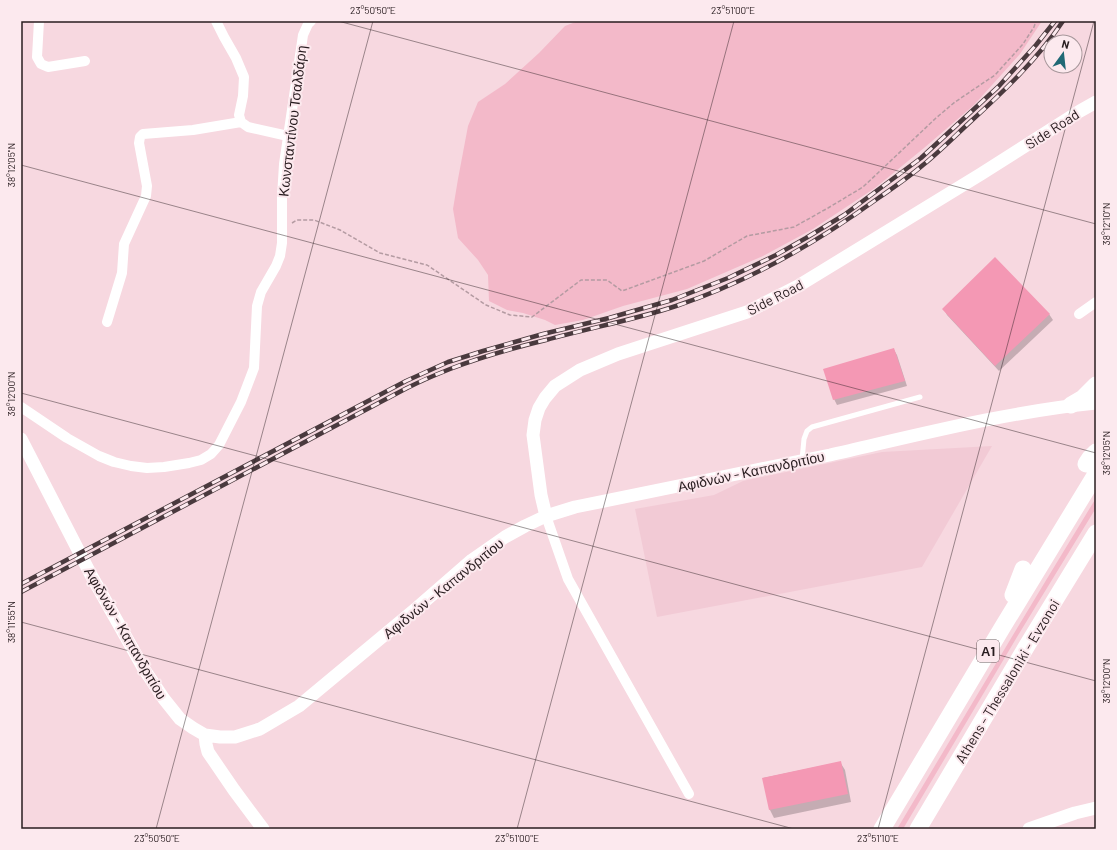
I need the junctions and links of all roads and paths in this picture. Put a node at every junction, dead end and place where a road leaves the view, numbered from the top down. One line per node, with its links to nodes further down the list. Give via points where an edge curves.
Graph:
1 (39, 21): 5 (street, via 37,57 41,64 48,67)
2 (216, 21): 7 (street, via 244,77 239,115)
3 (311, 21): 8 (street, Κωνσταντίνου Τσαλδάρη, via 303,35)
4 (1036, 21): 9 (path, via 1023,44 995,75 954,102 864,187 794,227 747,236 704,261 622,291 607,280 581,280 532,317 510,316 486,305 427,266 380,253 340,230 314,220 297,220)
5 (86, 61)
6 (1096, 102): 21 (main road, Side Road, via 798,286 747,312 618,354 580,370 555,386 539,408 533,435)
7 (241, 122): 8 (street, via 248,127); 12 (street, via 193,130 143,134 140,137 147,186 146,196 124,244 122,273)
8 (288, 136): 9 (street, Κωνσταντίνου Τσαλδάρη, via 282,190)
9 (282, 229): 17 (street, Κωνσταντίνου Τσαλδάρη, via 280,256 261,292 257,306 254,368 235,416 211,454 201,460 164,467 147,468 120,464 99,456 67,438)
10 (1096, 302): 11 (street)
11 (1079, 314)
12 (108, 322)
13 (1096, 385): 16 (highway, via 1083,398)
14 (920, 397): 19 (lane, via 812,427 804,439)
15 (1096, 403): 16 (main road, Αφιδνών - Καπανδριτίου)
16 (1071, 405): 19 (main road, Αφιδνών - Καπανδριτίου, via 1015,414)
17 (21, 407)
18 (21, 439): 27 (main road, Αφιδνών - Καπανδριτίου, via 91,575 144,669 180,719)
19 (802, 461): 21 (main road, Αφιδνών - Καπανδριτίου, via 575,507)
20 (1093, 463): 26 (highway, Α1)
21 (546, 516): 27 (main road, Αφιδνών - Καπανδριτίου, via 505,537 472,560 299,706 260,729 248,733 228,738); 28 (street, via 568,579)
22 (1096, 533): 25 (highway, Athens - Thessaloniki - Evzonoi / Α1)
23 (1096, 552): 25 (highway)
24 (1023, 569): 26 (highway)
25 (1062, 590): 32 (highway, Athens - Thessaloniki - Evzonoi / Α1)
26 (1002, 628): 31 (highway, Α1)
27 (206, 735): 30 (main road, via 208,752)
28 (689, 794)
29 (1096, 808): 33 (main road)
30 (263, 829)
31 (882, 829)
32 (918, 829)
33 (1029, 829)

